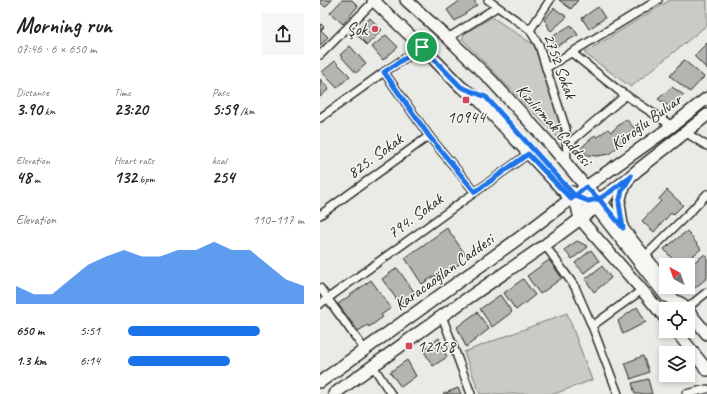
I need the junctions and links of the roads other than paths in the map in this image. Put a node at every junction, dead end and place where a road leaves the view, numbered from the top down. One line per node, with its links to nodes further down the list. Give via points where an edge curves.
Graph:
1 (374, 0): 9 (main road); 11 (street)
2 (406, 0): 8 (main road, Kızılırmak Caddesi)
3 (488, 0): 6 (street, 2752 Sokak)
4 (550, 0): 7 (street)
5 (658, 0): 10 (street)
6 (497, 7): 7 (street, 2752 Sokak); 8 (street)
7 (530, 30): 12 (street, 2752 Sokak, via 539,45)
8 (448, 38): 25 (main road, Kızılırmak Caddesi, via 492,81)
9 (422, 47): 13 (street); 14 (main road)
10 (572, 53): 12 (street); 15 (street)
11 (320, 55)
12 (546, 68): 22 (street, 2752 Sokak, via 566,129)
13 (384, 72): 18 (street); 21 (street)
14 (461, 87): 24 (main road, via 476,98); 31 (main road, via 486,97)
15 (626, 96): 19 (street); 22 (street)
16 (707, 98): 19 (main road, Köroğlu Bulvar)
17 (707, 115): 20 (main road, Köroğlu Bulvar)
18 (320, 118)
19 (672, 126): 27 (main road, Köroğlu Bulvar)
20 (685, 132): 23 (street); 26 (main road, Köroğlu Bulvar)
21 (429, 136): 28 (street); 33 (street, 825. Sokak)
22 (567, 144): 25 (street, 2752 Sokak)
23 (707, 146)
24 (528, 154): 28 (street, 794. Sokak); 31 (main road)
25 (567, 164): 27 (main road, Kızılırmak Caddesi)
26 (631, 176): 29 (main road, Köroğlu Bulvar); 35 (main road, via 622,191 619,203)
27 (586, 187): 31 (main road, Karacaoğlan Caddesi); 32 (main road, Kızılırmak Caddesi)
28 (475, 192): 43 (street, 794. Sokak)
29 (610, 192): 32 (main road, Karacaoğlan Caddesi)
30 (707, 194): 37 (street)
31 (574, 200): 32 (main road); 34 (main road); 54 (main road, Karacaoğlan Caddesi)
32 (598, 203): 34 (main road, Karacaoğlan Caddesi); 35 (main road, Kızılırmak Caddesi); 44 (main road, via 599,211 666,296)
33 (320, 215)
34 (580, 219): 36 (main road, Karacaoğlan Caddesi); 40 (main road)
35 (623, 228): 37 (main road, Kızılırmak Caddesi)
36 (545, 245): 49 (main road, Karacaoğlan Caddesi); 51 (street, via 576,287)
37 (645, 256): 38 (main road, Kızılırmak Caddesi)
38 (659, 274)
39 (320, 288): 43 (street)
40 (642, 290): 48 (main road); 51 (street)
41 (707, 292): 46 (street)
42 (675, 294): 45 (main road)
43 (328, 298): 47 (street, 794. Sokak); 54 (street)
44 (676, 302)
45 (681, 302)
46 (694, 302)
47 (320, 304)
48 (659, 311)
49 (442, 316): 55 (main road, Karacaoğlan Caddesi); 61 (street)
50 (695, 319): 52 (main road)
51 (592, 326): 62 (street)
52 (707, 334)
53 (682, 338): 56 (main road)
54 (366, 350): 57 (main road, Karacaoğlan Caddesi)
55 (373, 366): 59 (main road, Karacaoğlan Caddesi); 60 (street)
56 (707, 370)
57 (320, 382)
58 (707, 389): 63 (street)
59 (334, 394)
60 (391, 394)
61 (471, 394)
62 (618, 394)
63 (686, 394)

